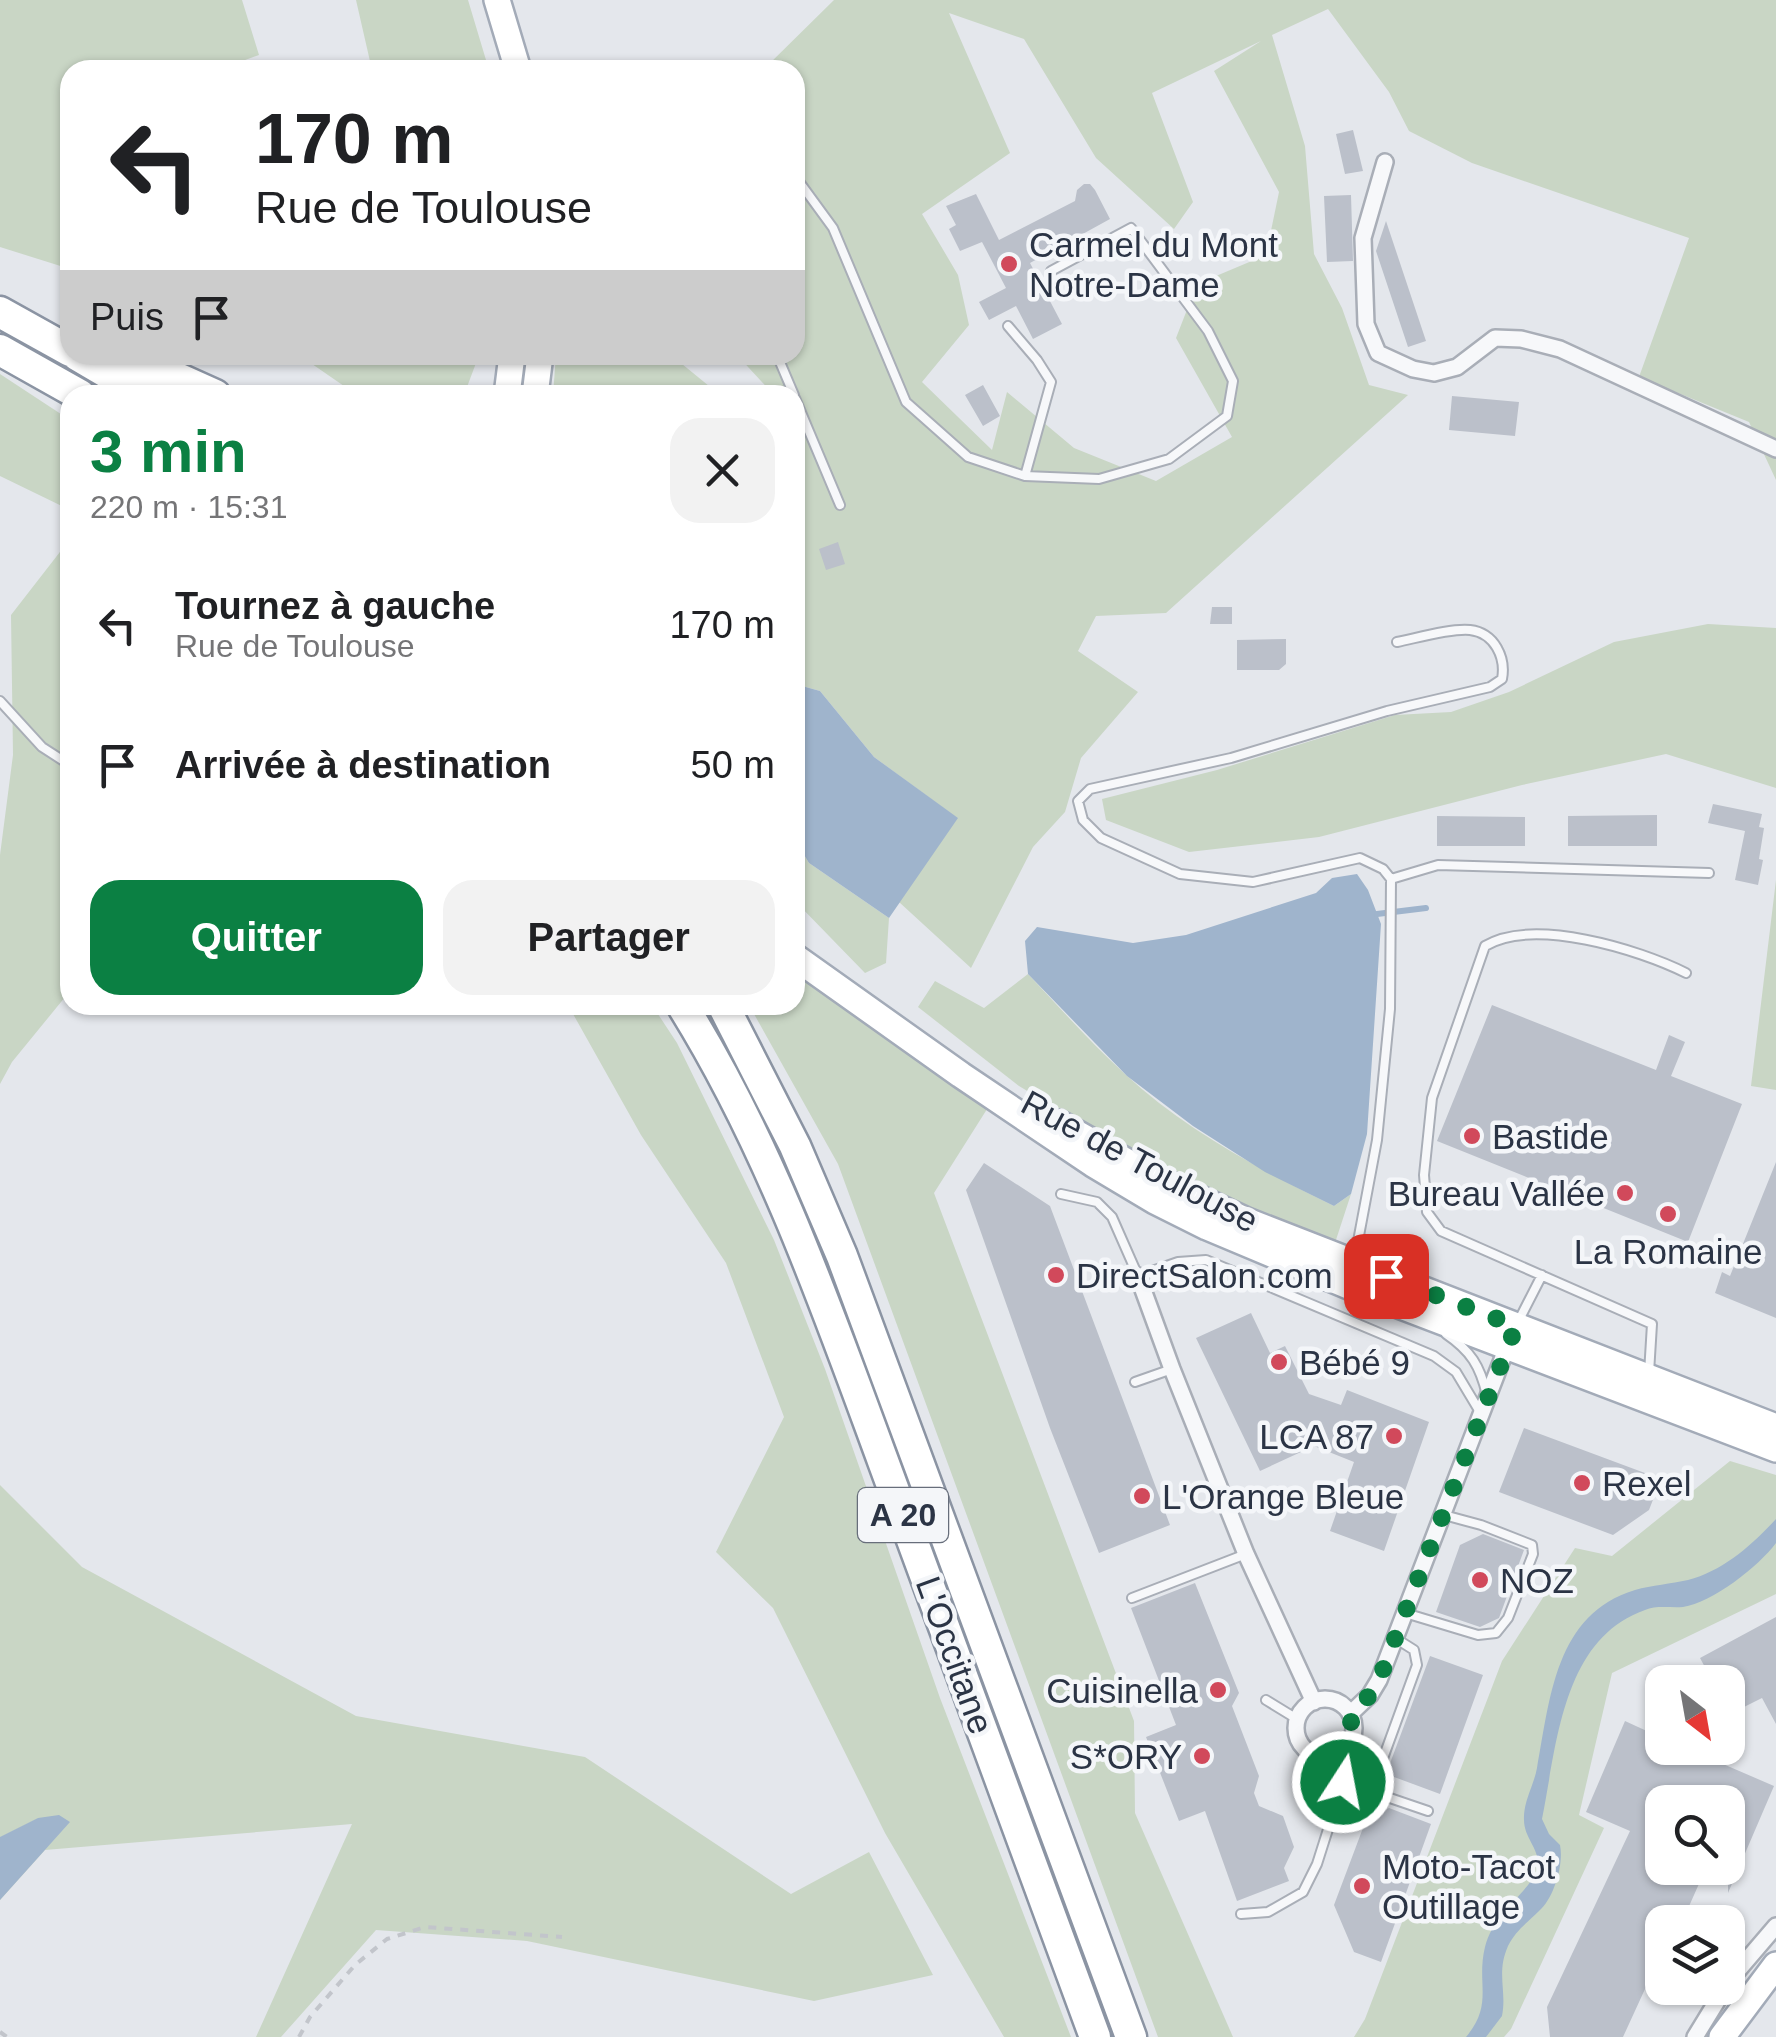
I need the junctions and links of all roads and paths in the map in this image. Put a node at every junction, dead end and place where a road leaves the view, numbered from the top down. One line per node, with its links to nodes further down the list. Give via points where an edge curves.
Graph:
1 (496, 0): 2 (main road)
2 (515, 60)
3 (1385, 162): 18 (street, via 1363,238 1366,324 1378,353 1434,373 1457,367 1495,338 1521,338 1560,349)
4 (805, 190): 19 (lane, via 832,228 906,402 968,457)
5 (1052, 271): 19 (lane, via 1132,228 1208,331 1233,381 1226,416 1169,460 1098,479)
6 (0, 300): 8 (highway)
7 (0, 312): 10 (highway)
8 (60, 323)
9 (1008, 326): 19 (lane, via 1051,382)
10 (60, 345)
11 (0, 350): 14 (highway)
12 (95, 365): 15 (highway)
13 (148, 365): 16 (highway)
14 (62, 385)
15 (128, 385)
16 (193, 385)
17 (805, 423): 20 (lane)
18 (1776, 449)
19 (1024, 476)
20 (840, 505)
21 (1397, 642): 25 (lane, via 1470,630 1497,646 1505,664 1502,679 1230,758 1090,789 1078,801 1083,820 1102,838 1180,874 1252,882 1360,858)
22 (0, 701): 23 (lane)
23 (60, 759)
24 (1709, 874): 25 (lane, via 1438,864)
25 (1391, 880): 32 (lane, via 1390,1009 1378,1140)
26 (805, 947): 32 (main road, Rue de Toulouse, via 898,1018 1062,1124)
27 (805, 965): 32 (main road, Rue de Toulouse, via 1155,1201 1207,1227)
28 (1686, 973): 33 (lane, via 1604,942 1515,934 1485,946 1432,1098 1424,1176 1428,1212 1441,1231)
29 (688, 1015): 65 (highway, L'Occitane / A 20, via 790,1220)
30 (727, 1015): 66 (highway, L'Occitane / A 20, via 842,1256)
31 (1061, 1194): 34 (lane, via 1097,1202 1112,1217)
32 (1350, 1274): 35 (main road, Rue de Toulouse); 36 (main road, Rue de Toulouse)
33 (1542, 1275): 36 (lane); 38 (lane, via 1652,1324)
34 (1138, 1276): 37 (street); 40 (lane, via 1206,1260 1447,1364)
35 (1405, 1307): 36 (main road, Rue de Toulouse); 40 (lane, via 1464,1346 1480,1368)
36 (1511, 1336): 38 (main road, Rue de Toulouse); 40 (street); 42 (main road, Rue de Toulouse)
37 (1172, 1369): 39 (lane); 44 (street)
38 (1648, 1378): 41 (main road, Rue de Toulouse)
39 (1135, 1382)
40 (1485, 1409): 43 (street)
41 (1776, 1427)
42 (1776, 1449)
43 (1441, 1514): 46 (street); 46 (lane, via 1522,1538 1533,1554 1496,1633 1478,1635)
44 (1246, 1554): 45 (lane); 49 (street)
45 (1132, 1598)
46 (1404, 1612): 47 (street)
47 (1395, 1638): 50 (street, via 1379,1680); 53 (lane, via 1414,1650 1416,1665)
48 (1266, 1700): 51 (lane)
49 (1314, 1702): 50 (street, via 1334,1701); 51 (street)
50 (1350, 1714): 52 (street, via 1353,1736)
51 (1297, 1719): 52 (street, via 1306,1751)
52 (1340, 1753): 54 (lane)
53 (1381, 1764)
54 (1343, 1782): 55 (lane); 56 (lane, via 1303,1892 1268,1912)
55 (1428, 1811)
56 (1241, 1914)
57 (1776, 1926): 59 (street)
58 (562, 1938): 64 (path, via 426,1927 387,1939 355,1965)
59 (1745, 1963)
60 (1776, 1965): 68 (main road)
61 (1714, 2005): 67 (street)
62 (0, 2032): 63 (path)
63 (7, 2037)
64 (299, 2037)
65 (1095, 2037)
66 (1131, 2037)
67 (1695, 2037)
68 (1722, 2037)

